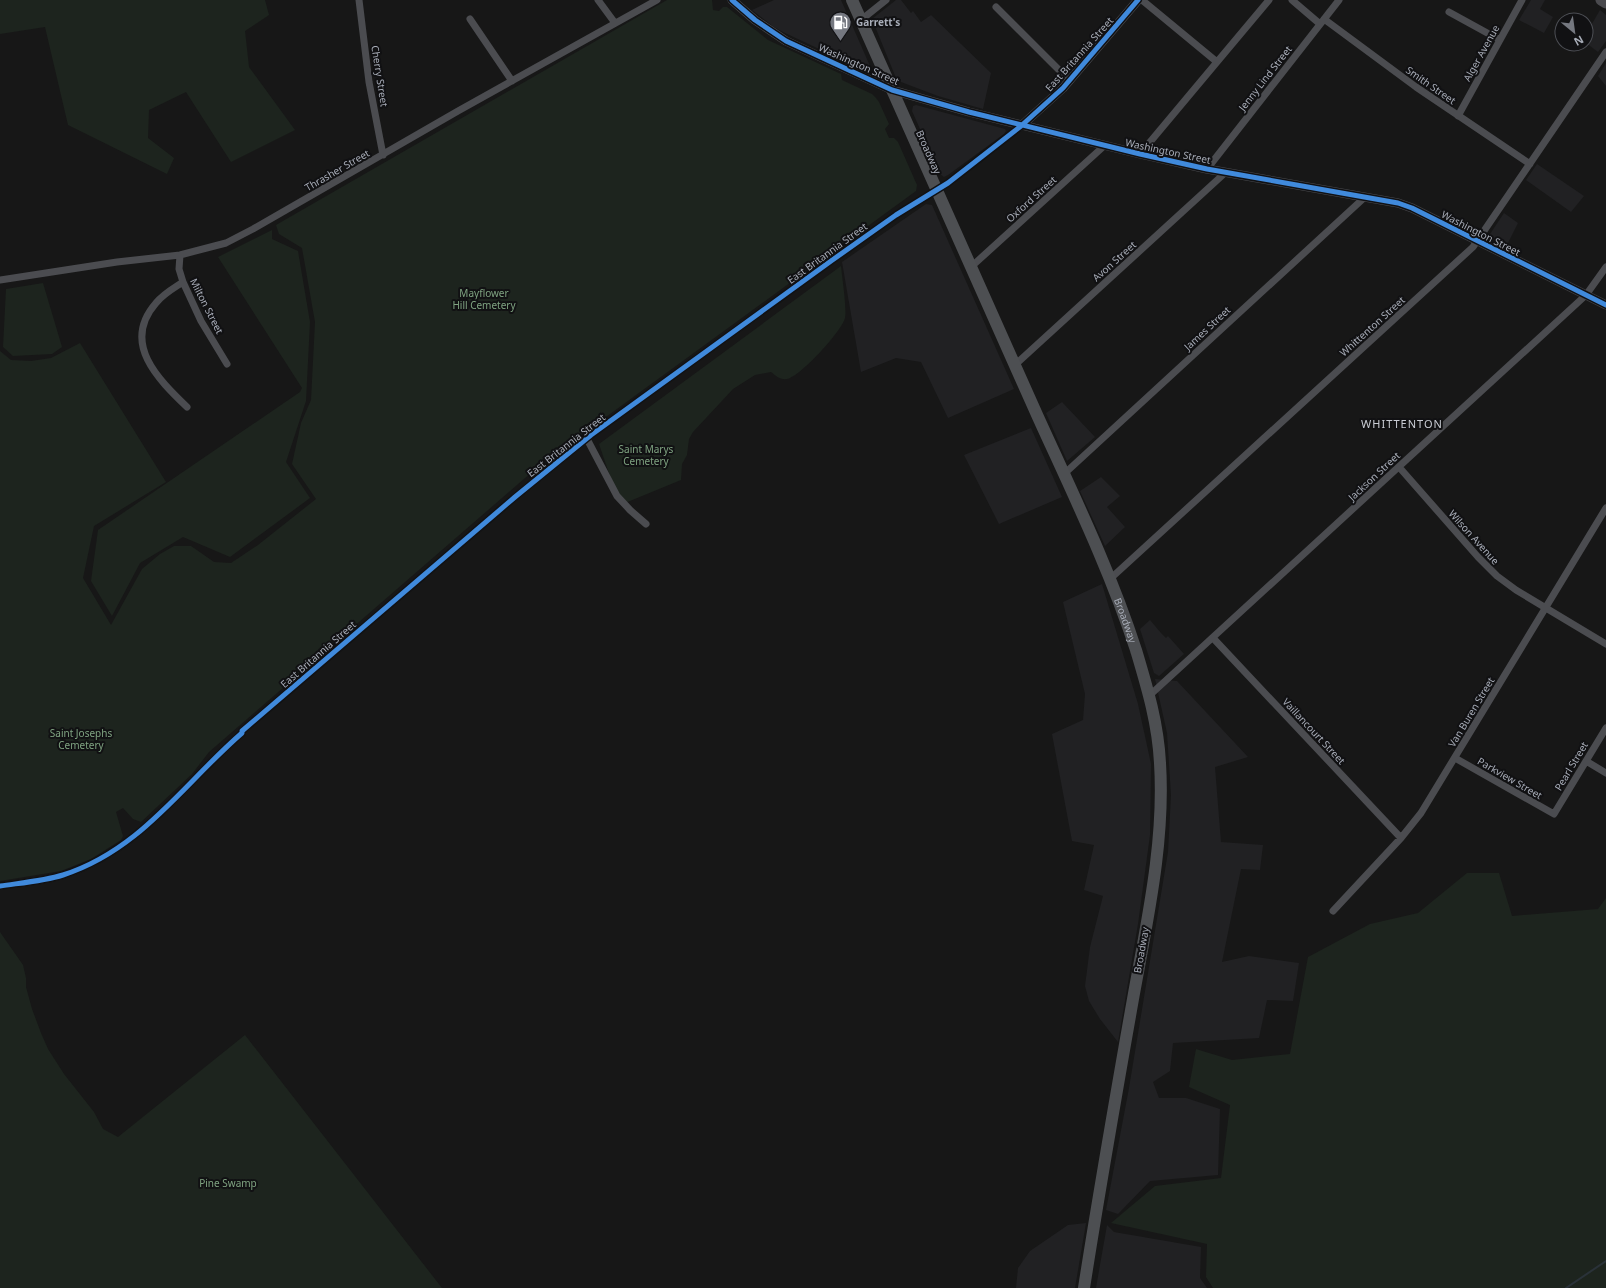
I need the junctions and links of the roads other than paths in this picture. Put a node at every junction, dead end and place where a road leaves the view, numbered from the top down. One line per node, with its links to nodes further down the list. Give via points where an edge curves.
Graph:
1 (359, 0): 31 (street, Cherry Street, via 369,82)
2 (598, 0): 20 (street)
3 (657, 0): 20 (street, Thrasher Street)
4 (732, 0): 26 (street, Washington Street, via 755,20 786,41)
5 (852, 0): 18 (main road, Broadway)
6 (886, 0): 18 (street)
7 (1138, 0): 25 (street, East Britannia Street)
8 (1142, 0): 23 (street)
9 (1269, 0): 23 (street)
10 (1292, 0): 19 (street, Smith Street)
11 (1339, 0): 19 (street, Jenny Lind Street)
12 (1522, 0): 21 (street, Alger Avenue)
13 (1601, 0): 14 (main road)
14 (1606, 3)
15 (996, 7): 25 (street)
16 (1449, 12): 21 (street)
17 (470, 19): 24 (street)
18 (861, 20): 26 (main road, Broadway)
19 (1322, 21): 27 (street, Smith Street); 33 (street, Jenny Lind Street)
20 (615, 23): 24 (street, Thrasher Street)
21 (1500, 40): 27 (street, Alger Avenue)
22 (1606, 52): 32 (street, Whittenton Street)
23 (1217, 62): 30 (street)
24 (512, 81): 31 (street, Thrasher Street)
25 (1070, 81): 28 (street, East Britannia Street)
26 (892, 90): 28 (street, Washington Street); 35 (main road, Broadway)
27 (1458, 116): 32 (street, Smith Street)
28 (1021, 126): 29 (street, Washington Street); 35 (street, East Britannia Street)
29 (1104, 146): 30 (street, Washington Street); 39 (street, Oxford Street)
30 (1140, 154): 33 (street, Washington Street)
31 (383, 155): 38 (street, Thrasher Street, via 235,239)
32 (1530, 164): 37 (street, Whittenton Street)
33 (1207, 169): 34 (street, Washington Street)
34 (1226, 172): 36 (street, Washington Street); 46 (street, Avon Street)
35 (936, 190): 39 (main road, Broadway); 48 (street, East Britannia Street, via 831,261)
36 (1364, 197): 37 (street, Washington Street, via 1404,205); 50 (street, James Street)
37 (1478, 241): 43 (street, Washington Street); 53 (street, Whittenton Street)
38 (180, 255): 41 (street, Thrasher Street); 42 (street, Milton Street, via 179,269)
39 (971, 267): 46 (main road, Broadway)
40 (1606, 267): 43 (street, Jackson Street)
41 (0, 280)
42 (183, 282): 45 (street, Milton Street, via 201,321); 47 (street, via 160,298 150,311 143,328 142,343 146,359 155,372)
43 (1586, 295): 44 (street, Washington Street); 49 (street, Jackson Street)
44 (1606, 305)
45 (227, 364)
46 (1015, 365): 50 (main road, Broadway)
47 (187, 407)
48 (587, 439): 52 (street, via 617,496); 64 (street, East Britannia Street, via 515,496 242,731 171,804 138,833 88,865 62,876)
49 (1399, 467): 54 (street, Wilson Avenue, via 1490,570); 55 (street, Jackson Street)
50 (1064, 474): 53 (main road, Broadway)
51 (1606, 509): 54 (street, Van Buren Street)
52 (646, 524)
53 (1110, 579): 57 (main road, Broadway)
54 (1546, 608): 56 (street, Wilson Avenue); 59 (street, Van Buren Street)
55 (1213, 638): 57 (street, Jackson Street); 63 (street, Vaillancourt Street)
56 (1606, 644)
57 (1150, 695): 66 (main road, Broadway, via 1160,761 1160,834)
58 (1606, 728): 60 (street, Pearl Street)
59 (1455, 758): 62 (street, Parkview Street); 63 (street, Van Buren Street, via 1421,813)
60 (1586, 761): 61 (street); 62 (street, Pearl Street)
61 (1606, 773)
62 (1554, 814)
63 (1401, 838): 65 (street, Van Buren Street)
64 (0, 886)
65 (1333, 911)
66 (1084, 1288)

